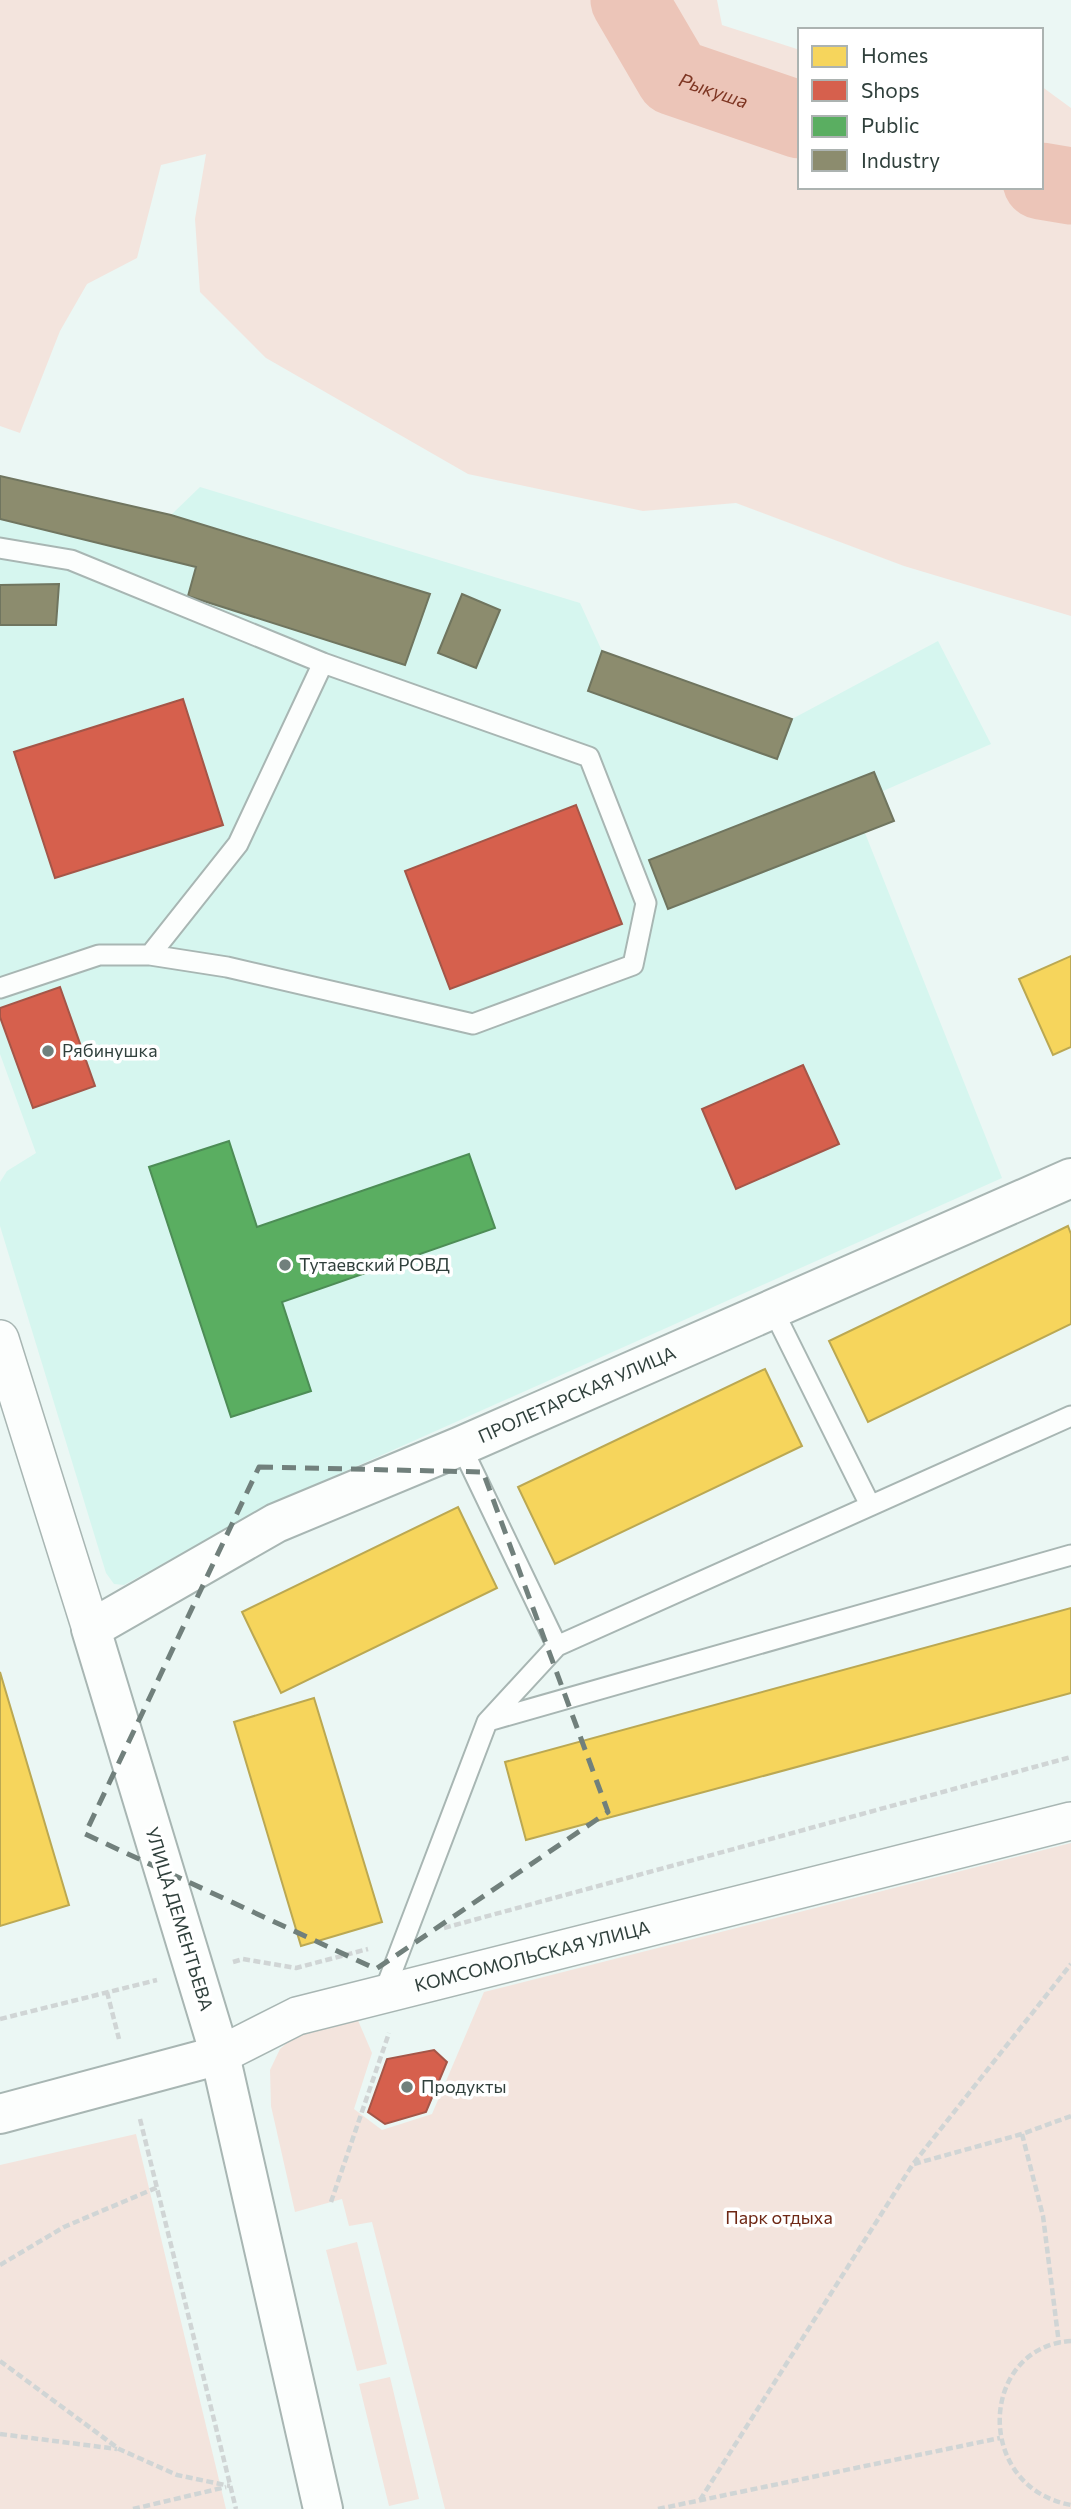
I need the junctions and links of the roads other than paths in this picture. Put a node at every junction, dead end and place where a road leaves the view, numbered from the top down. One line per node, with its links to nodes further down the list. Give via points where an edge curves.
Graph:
1 (0, 548): 2 (lane, via 71,561)
2 (323, 663): 3 (lane, via 238,844); 3 (lane, via 589,757 646,903 633,965 472,1024 227,967)
3 (150, 955): 4 (lane, via 99,955)
4 (0, 988)
5 (1069, 1185): 6 (street, ПРОЛЕТАРСКАЯ УЛИЦА)
6 (773, 1310): 9 (street, ПРОЛЕТАРСКАЯ УЛИЦА); 10 (lane)
7 (0, 1339): 12 (street, УЛИЦА ДЕМЕНТЬЕВА)
8 (1071, 1416): 10 (lane)
9 (461, 1446): 12 (street, ПРОЛЕТАРСКАЯ УЛИЦА, via 276,1523); 13 (lane)
10 (870, 1505): 13 (lane)
11 (1071, 1555): 14 (lane)
12 (91, 1629): 17 (street, УЛИЦА ДЕМЕНТЬЕВА)
13 (557, 1647): 14 (lane)
14 (487, 1722): 16 (lane)
15 (1071, 1821): 16 (street, КОМСОМОЛЬСКАЯ УЛИЦА)
16 (383, 1995): 17 (street, КОМСОМОЛЬСКАЯ УЛИЦА, via 297,2016)
17 (220, 2055): 18 (street, КОМСОМОЛЬСКАЯ УЛИЦА); 19 (street, УЛИЦА ДЕМЕНТЬЕВА)
18 (0, 2114)
19 (323, 2509)

